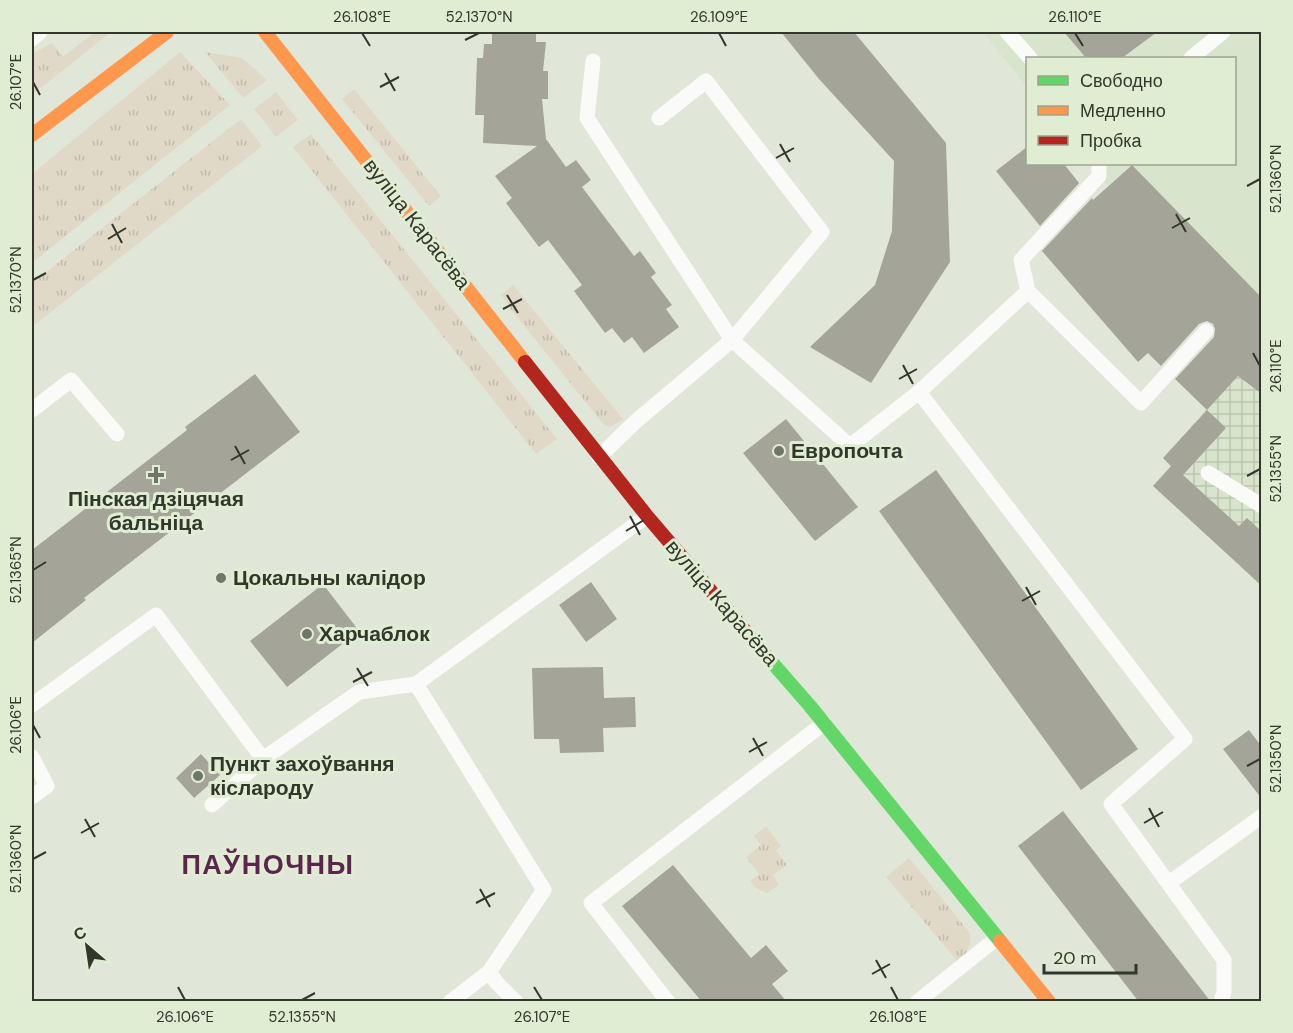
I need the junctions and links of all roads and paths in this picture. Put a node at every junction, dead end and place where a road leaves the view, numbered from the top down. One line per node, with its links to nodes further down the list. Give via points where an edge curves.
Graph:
1 (40, 32): 6 (lane)
2 (167, 32): 11 (street)
3 (265, 32): 19 (street, вуліца Карасёва)
4 (1007, 32): 7 (lane)
5 (1223, 32): 8 (lane)
6 (32, 39)
7 (1029, 57)
8 (1192, 57)
9 (593, 61): 15 (lane, via 587,117)
10 (659, 118): 15 (lane, via 706,81 822,232)
11 (34, 128)
12 (1099, 165): 13 (lane, via 1099,176 1021,260)
13 (1028, 291): 14 (lane, via 1141,403); 16 (lane)
14 (1206, 331)
15 (732, 340): 16 (lane, via 850,446); 19 (lane)
16 (920, 392): 31 (lane, via 1185,739 1111,804)
17 (32, 410): 18 (lane, via 71,380)
18 (117, 434)
19 (598, 457): 22 (street, вуліца Карасёва)
20 (1208, 473): 21 (lane)
21 (1262, 506)
22 (647, 516): 23 (lane); 25 (street, вуліца Карасёва)
23 (416, 684): 27 (lane, via 359,692); 33 (lane, via 544,890)
24 (32, 705): 27 (lane, via 156,615)
25 (824, 723): 32 (street, вуліца Карасёва); 36 (lane, via 591,903)
26 (32, 757): 28 (lane, via 47,786)
27 (263, 759): 29 (lane)
28 (32, 797)
29 (212, 806)
30 (1262, 816): 31 (lane)
31 (1169, 883): 39 (lane, via 1224,960)
32 (997, 938): 37 (lane); 38 (street, вуліца Карасёва)
33 (489, 972): 34 (lane); 35 (lane)
34 (450, 1002)
35 (516, 1002)
36 (668, 1002)
37 (918, 1002)
38 (1049, 1002)
39 (1221, 1002)

